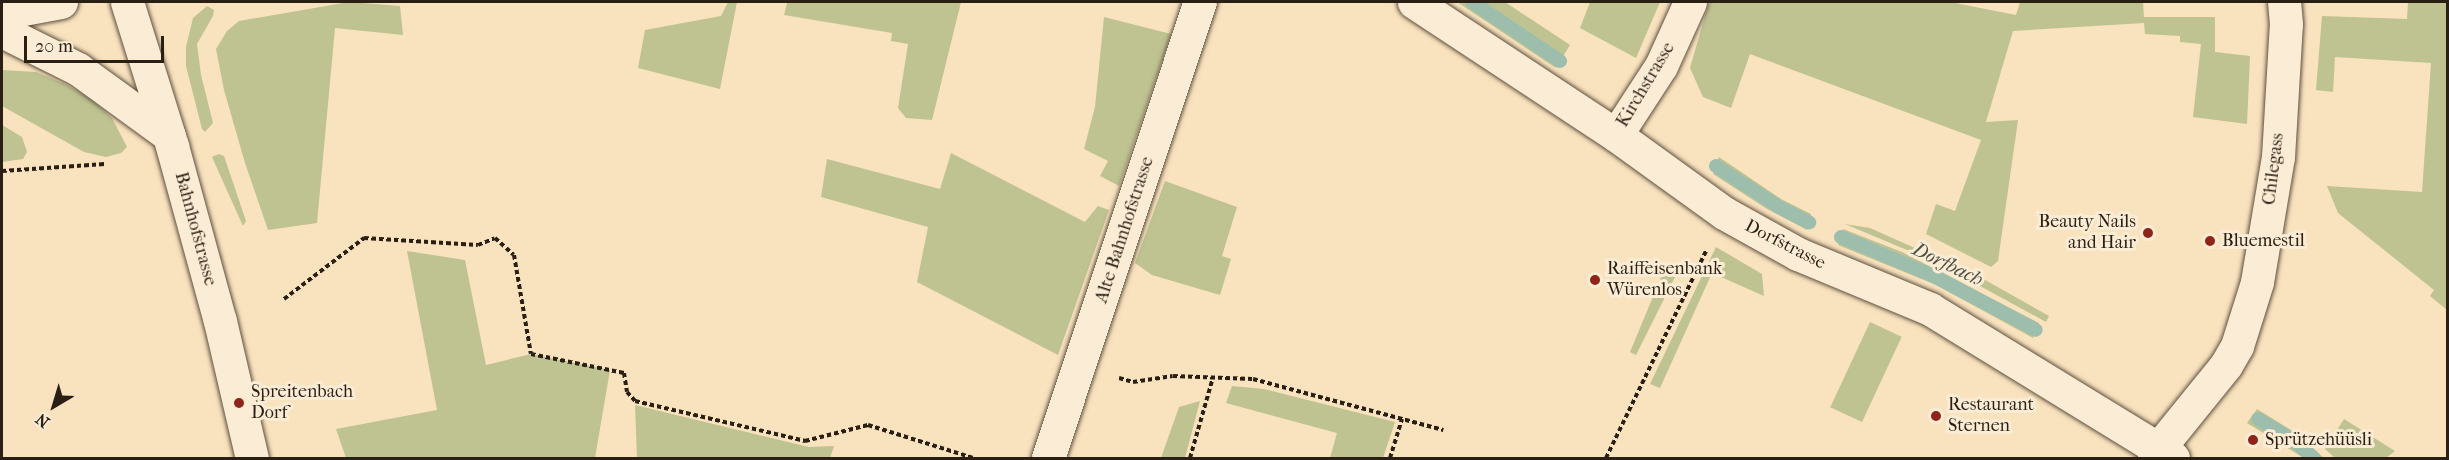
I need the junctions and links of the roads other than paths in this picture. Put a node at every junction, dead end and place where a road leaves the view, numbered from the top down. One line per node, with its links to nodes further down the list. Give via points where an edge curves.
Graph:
1 (61, 2): 7 (street)
2 (127, 2): 9 (street, Bahnhofstrasse)
3 (1200, 2): 13 (street, Alte Bahnhofstrasse)
4 (1414, 2): 10 (street, Dorfstrasse)
5 (1690, 2): 10 (street, Kirchstrasse, via 1661,66)
6 (2284, 2): 11 (street, Chilegass, via 2278,157 2251,303 2237,346 2226,365)
7 (2, 13)
8 (2, 31): 9 (street, via 78,69)
9 (169, 135): 12 (street, Bahnhofstrasse, via 220,321)
10 (1616, 135): 11 (street, Dorfstrasse, via 1724,213 1798,254 1930,309)
11 (2162, 455)
12 (252, 459)
13 (1048, 459)

